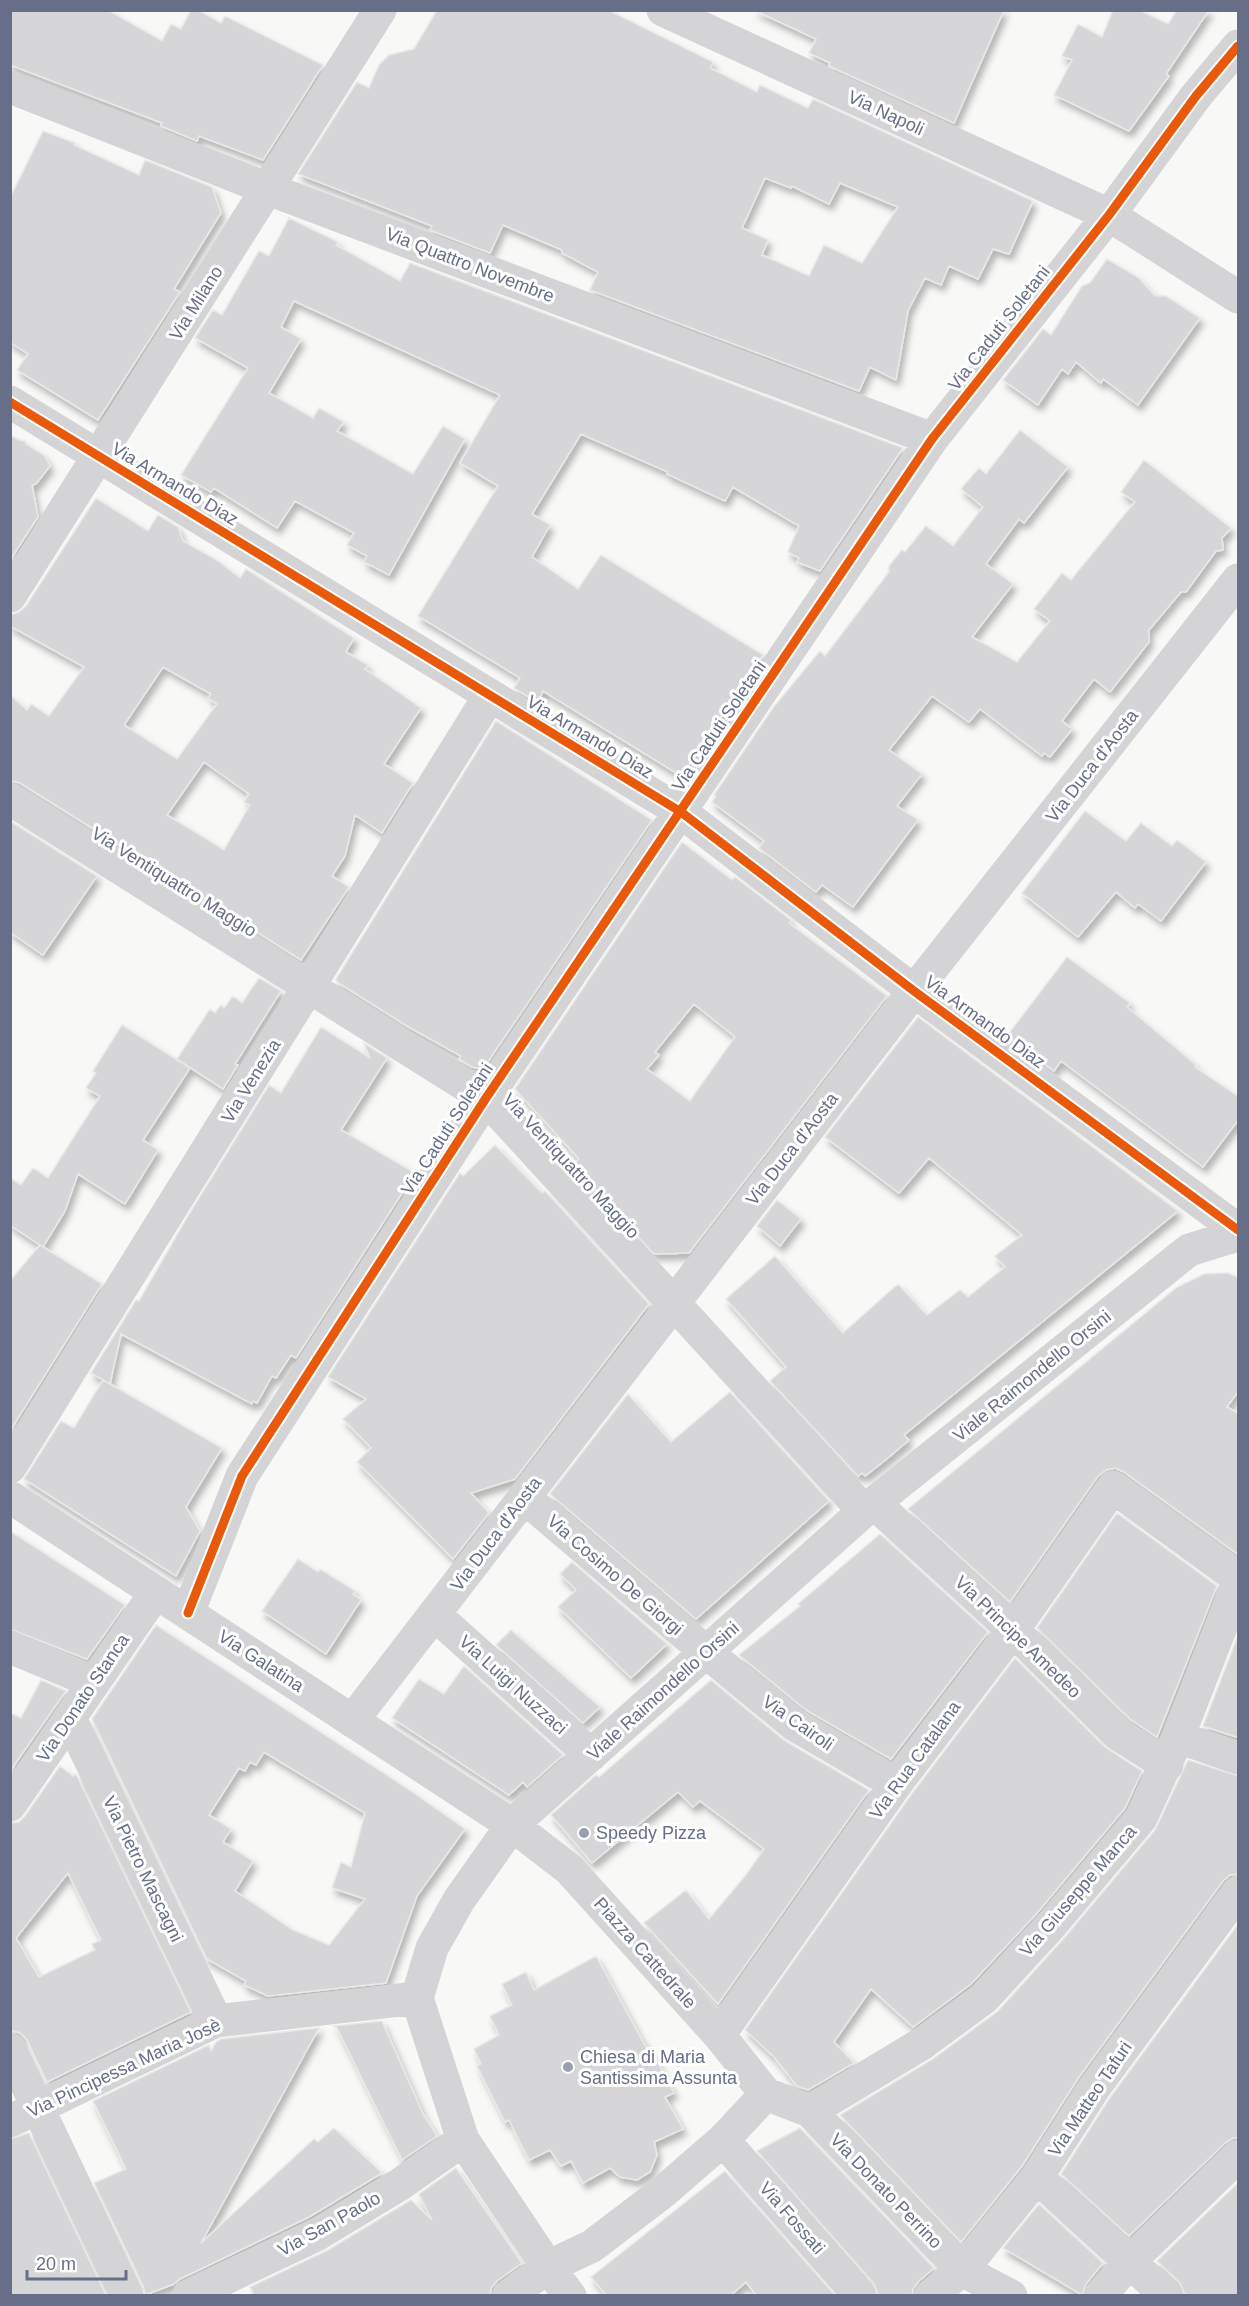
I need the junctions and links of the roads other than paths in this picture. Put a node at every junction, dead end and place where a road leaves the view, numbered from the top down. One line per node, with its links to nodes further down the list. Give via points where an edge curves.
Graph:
1 (380, 10): 5 (street, Via Milano)
2 (663, 10): 6 (street, Via Napoli)
3 (1239, 46): 6 (street, Via Caduti Soletani, via 1196,96)
4 (10, 87): 5 (street, Via Quattro Novembre)
5 (268, 189): 9 (street, Via Quattro Novembre); 10 (street, Via Milano)
6 (1109, 215): 7 (street, Via Napoli); 9 (street, Via Caduti Soletani)
7 (1239, 297)
8 (10, 402): 10 (street, Via Armando Diaz)
9 (932, 439): 15 (street, Via Caduti Soletani)
10 (99, 456): 12 (street, Via Milano); 13 (street, Via Armando Diaz)
11 (1239, 580): 17 (street, Via Duca d'Aosta)
12 (10, 596)
13 (490, 695): 15 (street, Via Armando Diaz); 16 (street, Via Venezia)
14 (10, 799): 16 (street, Via Ventiquattro Maggio)
15 (681, 812): 17 (street, Via Armando Diaz); 18 (street, Via Caduti Soletani)
16 (309, 987): 18 (street, Via Ventiquattro Maggio); 22 (street, Via Venezia)
17 (914, 991): 19 (street, Via Armando Diaz); 21 (street, Via Duca d'Aosta)
18 (486, 1098): 21 (street, Via Ventiquattro Maggio); 29 (street, Via Caduti Soletani, via 242,1476)
19 (1239, 1230)
20 (1239, 1235): 25 (street, Viale Raimondello Orsini, via 1189,1250)
21 (674, 1302): 24 (street, Via Duca d'Aosta); 25 (street, Via Ventiquattro Maggio)
22 (10, 1467)
23 (10, 1497): 28 (street, Via Galatina)
24 (524, 1497): 30 (street, Via Duca d'Aosta); 33 (street, Via Cosimo De Giorgi)
25 (869, 1507): 31 (street, Via Principe Amedeo); 33 (street, Viale Raimondello Orsini)
26 (1239, 1578): 31 (street, Via Rua Catalana, via 1113,1487)
27 (1239, 1583): 37 (street, Via Giuseppe Manca)
28 (156, 1592): 29 (street, Via Galatina); 34 (street, Via Donato Stanca)
29 (188, 1613): 36 (street, Via Galatina)
30 (435, 1614): 36 (street, Via Duca d'Aosta); 38 (street, Via Luigi Nuzzaci)
31 (1013, 1629): 37 (street, Via Principe Amedeo, via 1118,1734); 40 (street, Via Rua Catalana)
32 (10, 1647): 34 (street)
33 (706, 1652): 38 (street, Viale Raimondello Orsini); 40 (street, Via Cairoli, via 795,1725)
34 (94, 1682): 35 (street, Via Donato Stanca)
35 (70, 1718): 41 (street, Via Donato Stanca); 45 (street, Via Pietro Mascagni)
36 (352, 1721): 42 (street, Via Galatina)
37 (1172, 1751): 39 (street, Via Principe Amedeo); 49 (street, Via Giuseppe Manca, via 1141,1818 984,1998 923,2043)
38 (591, 1755): 42 (street, Viale Raimondello Orsini)
39 (1239, 1758)
40 (896, 1784): 46 (street, Via Rua Catalana)
41 (10, 1805)
42 (512, 1825): 44 (street, Viale Raimondello Orsini, via 459,1900 432,1948); 46 (street, Piazza Cattedrale, via 569,1869)
43 (1239, 1892): 54 (street, Via Matteo Tafuri, via 1094,2088)
44 (417, 1998): 45 (street, Via Pincipessa Maria Josè); 51 (street)
45 (216, 2020): 50 (street, Via Pincipessa Maria Josè)
46 (719, 2036): 48 (street, Piazza Cattedrale)
47 (10, 2049): 50 (street)
48 (766, 2094): 49 (street, Piazza Cattedrale); 52 (street)
49 (810, 2111): 57 (street, Via Donato Perrino)
50 (25, 2114): 58 (street)
51 (463, 2140): 56 (street); 59 (street, Via San Paolo, via 318,2234)
52 (723, 2140): 56 (street, via 592,2246); 62 (street, Via Fossati)
53 (1239, 2156): 55 (street)
54 (1037, 2176): 55 (street); 57 (street, Via Matteo Tafuri)
55 (1130, 2261): 65 (street); 66 (street)
56 (548, 2267): 60 (street); 61 (street)
57 (962, 2270): 63 (street, Via Matteo Tafuri); 64 (street, Via Donato Perrino)
58 (127, 2295)
59 (188, 2295)
60 (507, 2295)
61 (570, 2295)
62 (860, 2295)
63 (930, 2295)
64 (1011, 2295)
65 (1100, 2295)
66 (1167, 2295)

